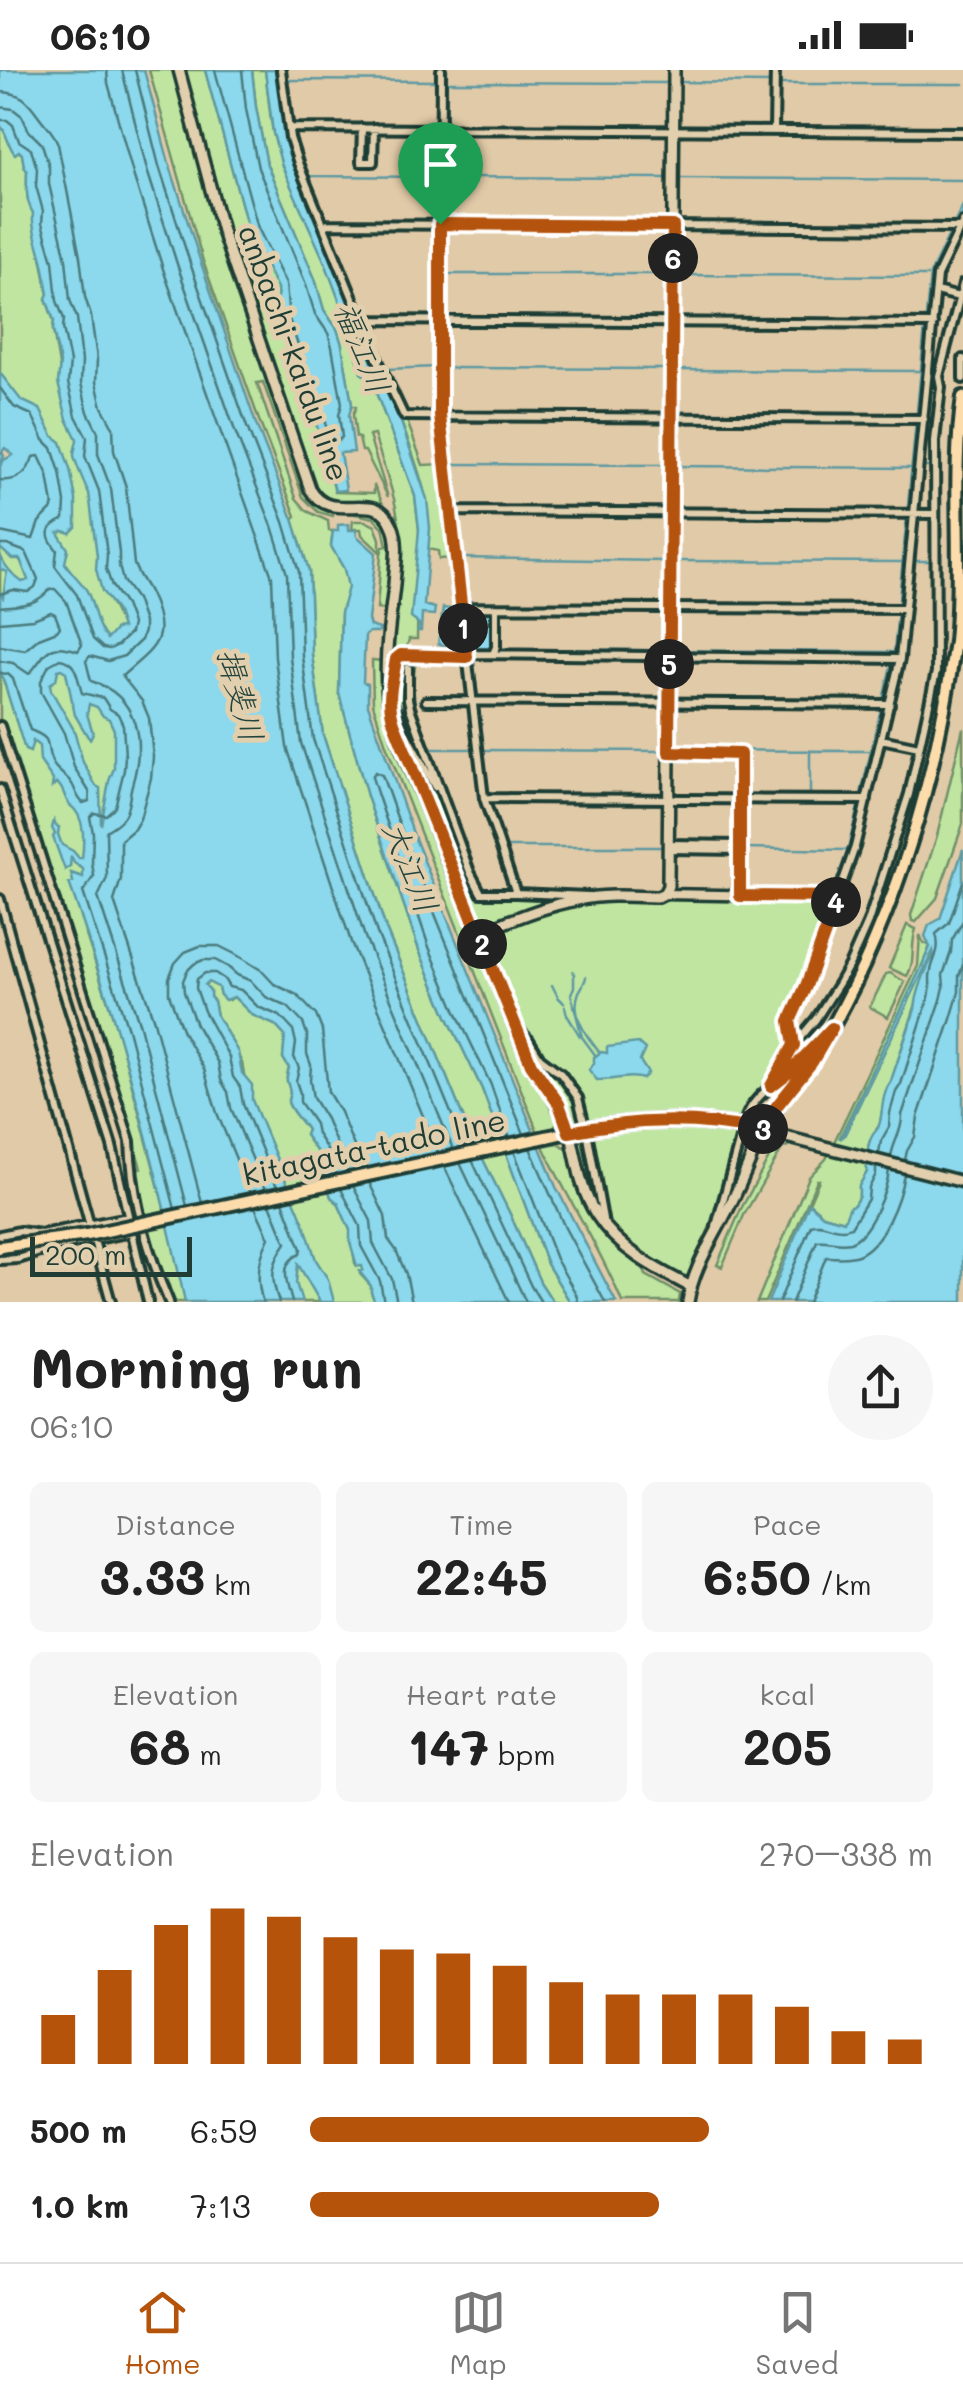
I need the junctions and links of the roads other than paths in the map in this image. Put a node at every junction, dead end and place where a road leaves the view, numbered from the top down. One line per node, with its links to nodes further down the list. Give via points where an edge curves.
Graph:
1 (179, 70): 43 (main road, anbachi-kaidu line, via 222,231 310,489 328,506 380,510 394,528)
2 (280, 70): 6 (street)
3 (441, 70): 9 (street)
4 (674, 70): 10 (main road)
5 (774, 70): 11 (street)
6 (288, 128): 7 (street); 13 (street)
7 (362, 128): 8 (street); 8 (street, via 362,162 374,162)
8 (374, 128): 9 (street)
9 (444, 128): 10 (street); 14 (street)
10 (673, 130): 11 (street); 15 (main road)
11 (774, 131): 12 (street)
12 (963, 132)
13 (324, 224): 14 (street); 20 (street)
14 (443, 225): 15 (street); 21 (street)
15 (673, 226): 16 (street); 22 (main road)
16 (959, 227): 18 (street)
17 (963, 284): 19 (street)
18 (936, 291): 19 (street); 23 (street)
19 (958, 296): 33 (street, via 939,376)
20 (363, 320): 21 (street); 27 (street, via 404,416)
21 (442, 320): 22 (street); 27 (street)
22 (672, 322): 23 (street); 28 (main road)
23 (930, 324): 29 (street)
24 (963, 359): 25 (street)
25 (963, 379)
26 (963, 397): 68 (main road, via 958,612 939,729 892,896)
27 (442, 416): 28 (street); 30 (street)
28 (672, 417): 29 (street); 31 (main road)
29 (921, 419): 32 (street)
30 (453, 510): 31 (street); 34 (street)
31 (670, 512): 32 (street); 36 (main road)
32 (911, 514): 33 (street); 37 (street)
33 (935, 514): 50 (street, via 936,667)
34 (464, 607): 35 (street); 40 (street)
35 (496, 607): 36 (street); 38 (street)
36 (670, 608): 37 (street); 39 (main road)
37 (902, 609): 41 (street)
38 (494, 651): 39 (street); 40 (street)
39 (670, 653): 41 (street); 46 (main road)
40 (467, 656): 43 (street, via 401,655); 45 (street)
41 (897, 659): 47 (street)
42 (408, 668): 57 (street, via 410,708)
43 (388, 698): 57 (street); 66 (main road, anbachi-kaidu line)
44 (426, 701): 45 (street)
45 (475, 702): 46 (street); 53 (street)
46 (669, 703): 47 (street); 51 (main road)
47 (886, 704): 49 (street)
48 (0, 726): 92 (street, via 130,1141 147,1244)
49 (881, 739): 50 (street); 56 (street)
50 (919, 747): 69 (street, via 868,922 839,983)
51 (669, 752): 54 (main road); 55 (street, via 740,754)
52 (0, 789): 78 (street, via 112,1146)
53 (487, 798): 54 (street); 60 (street)
54 (669, 799): 55 (street); 58 (main road)
55 (740, 799): 56 (street); 59 (street)
56 (863, 800): 64 (street, via 856,847)
57 (444, 804): 60 (street, via 481,893)
58 (669, 847): 59 (street); 61 (main road)
59 (740, 847): 62 (street)
60 (516, 893): 63 (street)
61 (664, 894): 62 (street); 63 (main road)
62 (740, 896): 64 (street)
63 (596, 897): 66 (main road)
64 (834, 897): 69 (street, via 790,1021)
65 (0, 899): 79 (street)
66 (478, 933): 67 (main road, anbachi-kaidu line)
67 (515, 1026): 72 (street, via 561,1074); 74 (main road, anbachi-kaidu line)
68 (832, 1028): 70 (street); 73 (main road)
69 (794, 1045): 70 (street)
70 (771, 1086): 71 (street)
71 (745, 1120)
72 (584, 1122)
73 (762, 1131): 74 (main road, kitagata-tado line, via 650,1120); 77 (main road); 83 (main road)
74 (569, 1132): 80 (main road, anbachi-kaidu line, via 581,1185); 86 (main road, kitagata-tado line, bridge, via 87,1235)
75 (741, 1135): 83 (street)
76 (588, 1137): 80 (street)
77 (963, 1182)
78 (128, 1217): 79 (street); 82 (street)
79 (88, 1224): 81 (street); 85 (street)
80 (605, 1226): 89 (main road, anbachi-kaidu line, via 636,1257)
81 (51, 1232): 84 (street); 87 (street)
82 (132, 1232): 85 (street); 91 (street)
83 (715, 1232): 89 (main road)
84 (0, 1235)
85 (94, 1240): 87 (street); 90 (street)
86 (0, 1247)
87 (54, 1248): 88 (street)
88 (0, 1260)
89 (690, 1287): 93 (main road)
90 (111, 1302)
91 (148, 1302)
92 (169, 1302)
93 (688, 1302)

